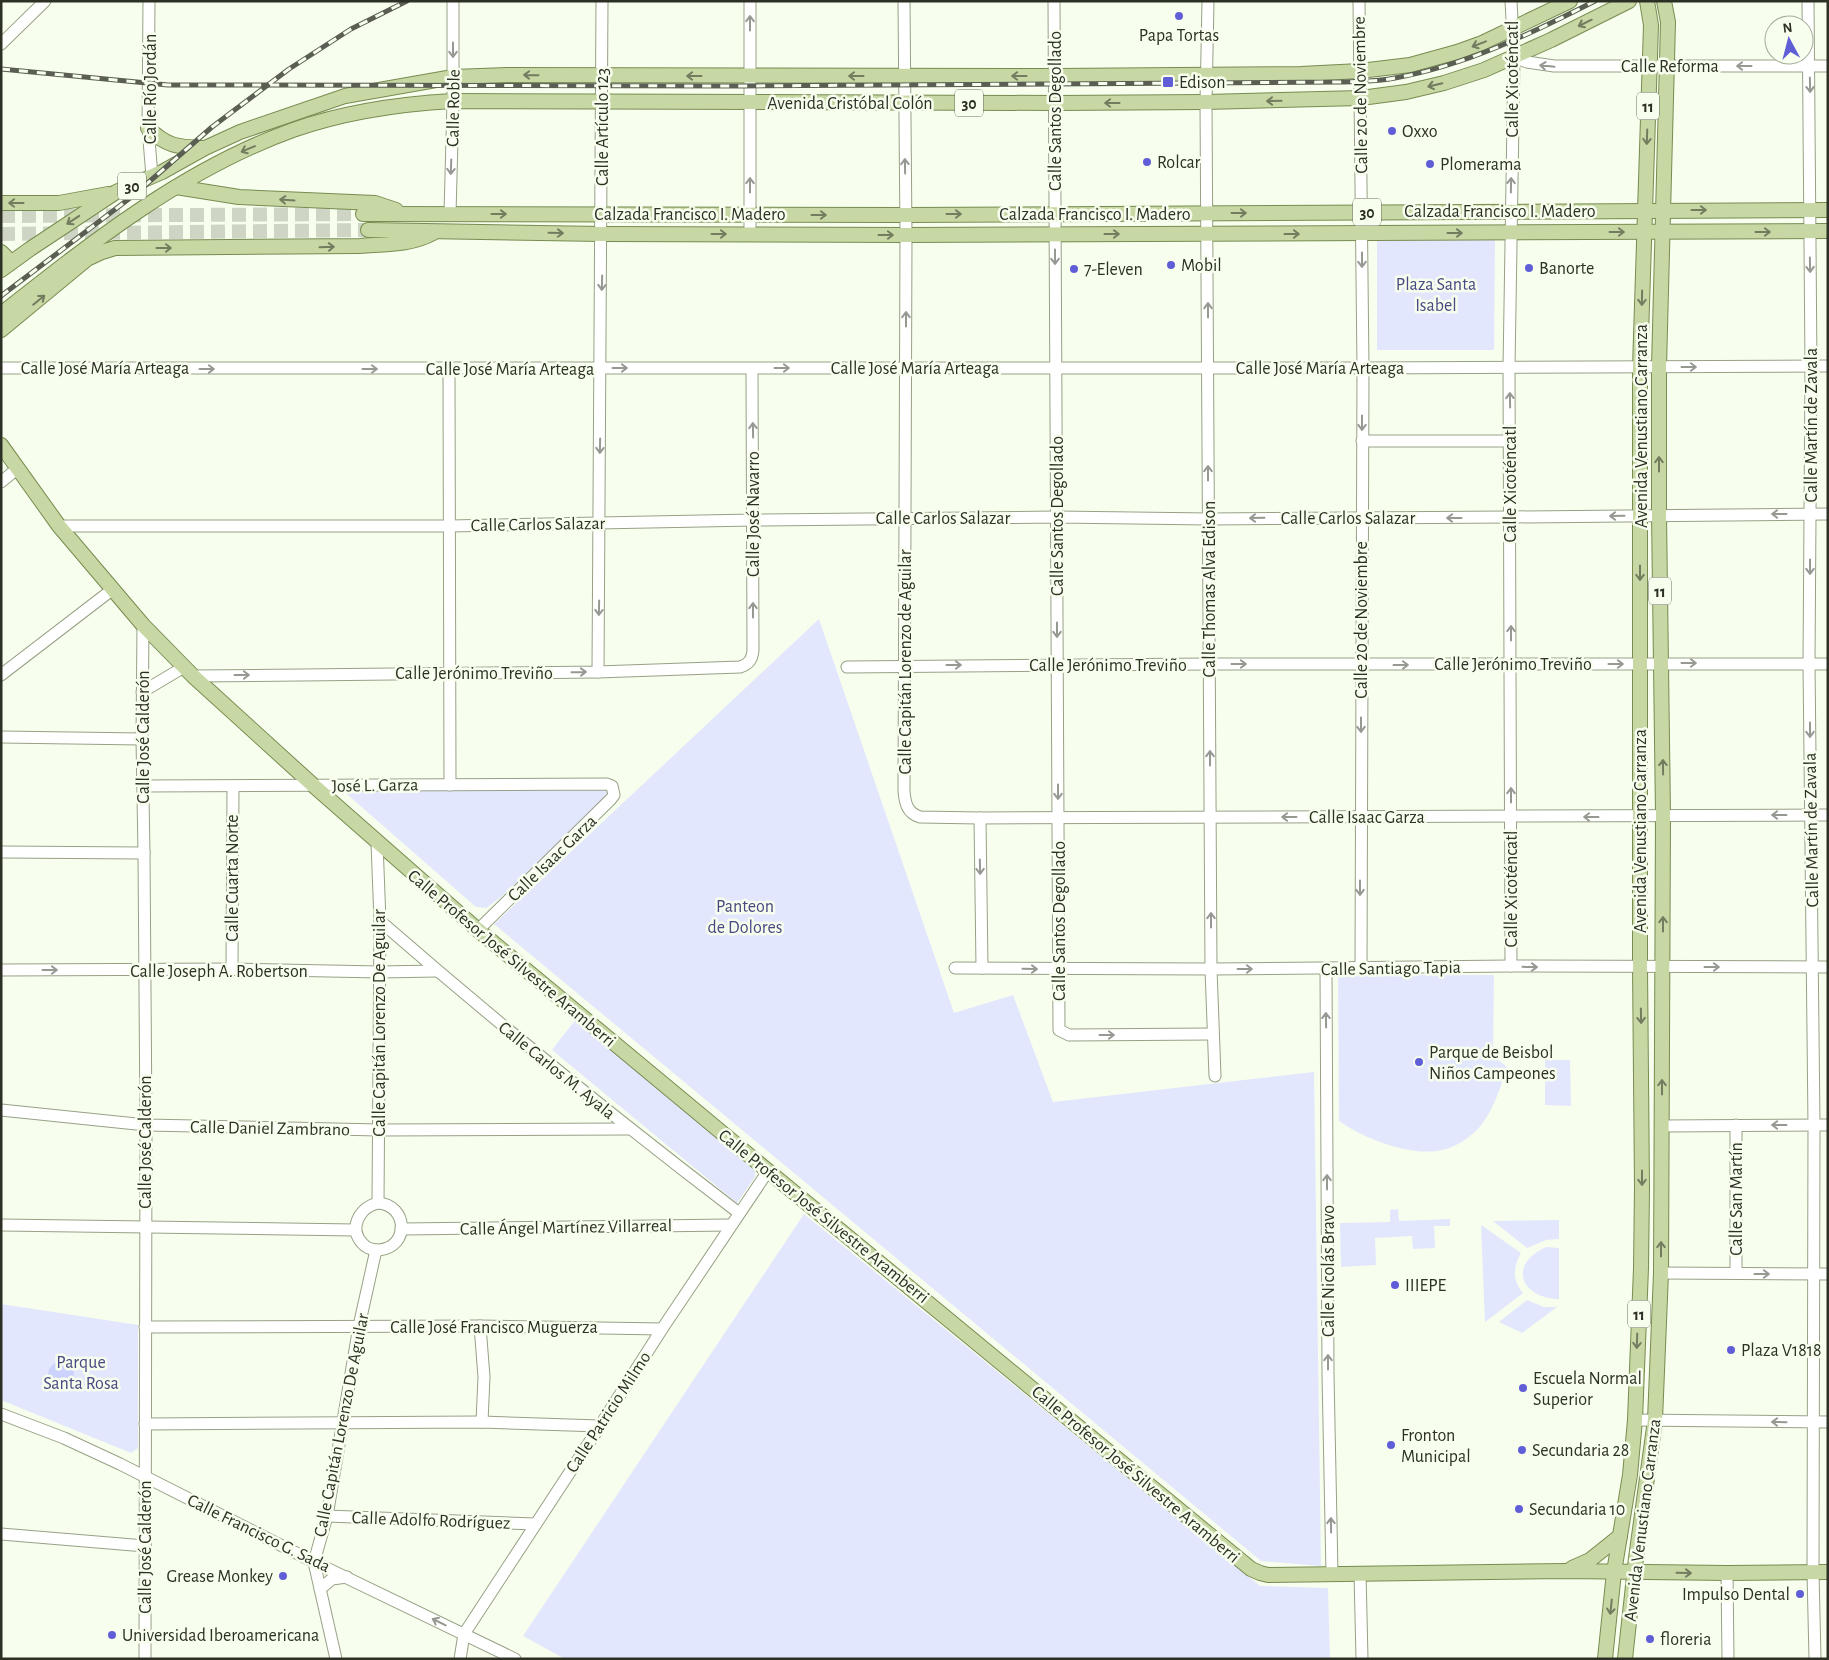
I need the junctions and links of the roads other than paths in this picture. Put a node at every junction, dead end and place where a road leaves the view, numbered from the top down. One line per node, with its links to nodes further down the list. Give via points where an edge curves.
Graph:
1 (45, 1): 17 (street)
2 (149, 1): 38 (street, Calle Río Jordán)
3 (453, 1): 29 (street, Calle Roble, one-way to 29)
4 (602, 1): 25 (street, Calle Artículo 123)
5 (750, 1): 26 (street, one-way to 5)
6 (904, 1): 27 (street)
7 (1054, 1): 28 (street, Calle Santos Degollado)
8 (1208, 1): 24 (street, Calle Thomas Alva Edison)
9 (1359, 1): 23 (street, Calle 20 de Noviembre)
10 (1511, 1): 16 (street, Calle Xicoténcatl)
11 (1570, 1): 16 (main road, Avenida Cristóbal Colón / 30)
12 (1629, 1): 18 (main road, Avenida Cristóbal Colón / 30, one-way to 18)
13 (1647, 1): 19 (main road, Avenida Venustiano Carranza / 11, via 1651,25)
14 (1664, 1): 20 (main road, Avenida Venustiano Carranza / 11, via 1668,22)
15 (1808, 1): 21 (street, Calle Martín de Zavala)
16 (1513, 30): 18 (street, Calle Xicoténcatl); 23 (main road, Avenida Cristóbal Colón / 30, one-way to 23, via 1432,59)
17 (1, 44)
18 (1514, 57): 19 (street, Calle Reforma, one-way to 18, via 1554,66); 30 (main road, Avenida Cristóbal Colón / 30, one-way to 30, via 1444,84); 49 (street, Calle Xicoténcatl, one-way to 18)
19 (1650, 66): 20 (street, Calle Reforma); 45 (main road, Avenida Venustiano Carranza / 11, one-way to 45)
20 (1667, 66): 21 (street, Calle Reforma, one-way to 20); 46 (main road, Avenida Venustiano Carranza / 11)
21 (1809, 66): 22 (street, Calle Reforma); 47 (street, Calle Martín de Zavala, one-way to 47)
22 (1828, 66)
23 (1360, 71): 24 (main road, Avenida Cristóbal Colón / 30); 30 (street, Calle 20 de Noviembre)
24 (1208, 74): 28 (main road, Avenida Cristóbal Colón / 30); 34 (street, Calle Thomas Alva Edison)
25 (601, 76): 26 (main road, Avenida Cristóbal Colón / 30, one-way to 25); 29 (main road, Avenida Cristóbal Colón / 30, one-way to 29); 32 (street, Calle Artículo 123)
26 (750, 76): 27 (main road, Avenida Cristóbal Colón / 30, one-way to 26); 33 (street)
27 (904, 76): 28 (main road, Avenida Cristóbal Colón / 30, one-way to 27); 35 (street)
28 (1054, 76): 36 (street, Calle Santos Degollado)
29 (454, 77): 31 (street, Calle Roble); 37 (main road, Avenida Cristóbal Colón / 30, via 345,96)
30 (1361, 98): 34 (main road, Avenida Cristóbal Colón / 30, one-way to 34); 50 (street, Calle 20 de Noviembre)
31 (453, 101): 32 (main road, Avenida Cristóbal Colón / 30); 39 (main road, Avenida Cristóbal Colón / 30, via 394,106); 54 (street, Calle Roble, one-way to 54)
32 (600, 102): 33 (main road, Avenida Cristóbal Colón / 30); 55 (street, Calle Artículo 123)
33 (750, 102): 35 (main road, Avenida Cristóbal Colón / 30); 56 (street, one-way to 33)
34 (1206, 102): 36 (main road, Avenida Cristóbal Colón / 30, one-way to 36); 51 (street, Calle Thomas Alva Edison)
35 (905, 104): 36 (main road, Avenida Cristóbal Colón / 30); 58 (street, one-way to 35)
36 (1055, 104): 57 (street, Calle Santos Degollado)
37 (289, 114): 39 (main road); 40 (main road, Avenida Cristóbal Colón / 30)
38 (148, 128): 40 (main road, via 166,143); 41 (street, Calle Río Jordán)
39 (293, 130): 42 (main road, Avenida Cristóbal Colón / 30, one-way to 42, via 228,158)
40 (205, 148): 41 (main road, Avenida Cristóbal Colón / 30)
41 (152, 176): 43 (main road, Avenida Cristóbal Colón / 30)
42 (176, 187): 53 (main road, one-way to 42, via 375,203 239,197); 74 (main road, Avenida Cristóbal Colón / 30, via 86,246)
43 (116, 192): 44 (main road, one-way to 44, via 59,203); 73 (main road, Avenida Cristóbal Colón / 30, one-way to 73)
44 (1, 203)
45 (1645, 210): 46 (main road, Calzada Francisco I. Madero / 30); 49 (main road, Calzada Francisco I. Madero / 30); 61 (main road, Avenida Venustiano Carranza / 11)
46 (1664, 210): 47 (main road, Calzada Francisco I. Madero / 30, one-way to 47); 62 (main road, Avenida Venustiano Carranza / 11)
47 (1811, 210): 48 (main road, Calzada Francisco I. Madero / 30); 63 (street, Calle Martín de Zavala)
48 (1828, 210)
49 (1511, 211): 50 (main road, Calzada Francisco I. Madero / 30); 66 (street, Calle Xicoténcatl)
50 (1361, 212): 51 (main road, Calzada Francisco I. Madero / 30, one-way to 50); 65 (street, Calle 20 de Noviembre)
51 (1207, 213): 57 (main road, Calzada Francisco I. Madero / 30); 69 (street, Calle Thomas Alva Edison)
52 (363, 214): 53 (main road, Calzada Francisco I. Madero / 30)
53 (403, 214): 54 (main road, Calzada Francisco I. Madero / 30)
54 (450, 214): 55 (main road, Calzada Francisco I. Madero / 30, one-way to 55)
55 (602, 214): 56 (main road, Calzada Francisco I. Madero / 30); 67 (street, Calle Artículo 123)
56 (750, 214): 58 (main road, Calzada Francisco I. Madero / 30, one-way to 58); 68 (street)
57 (1055, 214): 58 (main road, Calzada Francisco I. Madero / 30, one-way to 57); 71 (street, Calle Santos Degollado)
58 (906, 215): 70 (street, Calle Capitán Lorenzo de Aguilar)
59 (368, 230): 60 (main road, Calzada Francisco I. Madero / 30)
60 (438, 231): 67 (main road, Calzada Francisco I. Madero / 30, one-way to 67); 75 (main road, one-way to 60, via 87,259 115,248 385,244 422,239)
61 (1644, 232): 62 (main road, Calzada Francisco I. Madero / 30); 66 (main road, Calzada Francisco I. Madero / 30, one-way to 61); 80 (main road, Avenida Venustiano Carranza / 11, one-way to 80)
62 (1664, 232): 63 (main road, Calzada Francisco I. Madero / 30, one-way to 63); 81 (main road, Avenida Venustiano Carranza / 11)
63 (1810, 232): 64 (main road, Calzada Francisco I. Madero / 30); 76 (street, Calle Martín de Zavala, one-way to 76)
64 (1828, 232)
65 (1361, 233): 66 (main road, Calzada Francisco I. Madero / 30, one-way to 66); 69 (main road, Calzada Francisco I. Madero / 30, one-way to 65); 86 (street, Calle 20 de Noviembre, one-way to 86)
66 (1511, 233): 87 (street, Calle Xicoténcatl)
67 (602, 234): 68 (main road, Calzada Francisco I. Madero / 30, one-way to 68); 83 (street, Calle Artículo 123, one-way to 83)
68 (750, 234): 70 (main road, Calzada Francisco I. Madero / 30, one-way to 70)
69 (1207, 234): 71 (main road, Calzada Francisco I. Madero / 30, one-way to 69); 79 (street, Calle Thomas Alva Edison, one-way to 69)
70 (906, 235): 71 (main road, Calzada Francisco I. Madero / 30); 85 (street, Calle Capitán Lorenzo de Aguilar, one-way to 70)
71 (1055, 235): 78 (street, Calle Santos Degollado, one-way to 78)
72 (1, 252): 73 (main road, via 6,256)
73 (5, 267)
74 (1, 314)
75 (1, 330)
76 (1811, 366): 77 (street, Calle José María Arteaga); 81 (street, Calle José María Arteaga, one-way to 76); 94 (street, Calle Martín de Zavala)
77 (1828, 366)
78 (1056, 367): 79 (street, Calle José María Arteaga); 85 (street, Calle José María Arteaga); 98 (street, Calle Santos Degollado)
79 (1208, 367): 86 (street, Calle José María Arteaga); 102 (street, Calle Thomas Alva Edison, one-way to 79)
80 (1640, 367): 81 (street, Calle José María Arteaga); 87 (street, Calle José María Arteaga); 96 (main road, Avenida Venustiano Carranza / 11)
81 (1659, 367): 97 (main road, Avenida Venustiano Carranza / 11, one-way to 81)
82 (1, 368): 88 (street, Calle José María Arteaga, one-way to 88)
83 (601, 368): 84 (street, Calle José María Arteaga, one-way to 84); 88 (street, Calle José María Arteaga); 104 (street, Calle Artículo 123, one-way to 104)
84 (752, 368): 85 (street, Calle José María Arteaga, one-way to 85); 103 (street, Calle José Navarro, one-way to 84)
85 (906, 368): 101 (street, Calle Capitán Lorenzo de Aguilar)
86 (1363, 368): 87 (street, Calle José María Arteaga); 89 (street, Calle 20 de Noviembre, one-way to 89)
87 (1509, 368): 90 (street, Calle Xicoténcatl, one-way to 87)
88 (449, 369): 106 (street)
89 (1362, 441): 90 (street); 99 (street, Calle 20 de Noviembre)
90 (1510, 441): 100 (street, Calle Xicoténcatl)
91 (1, 444): 92 (main road, Calle Profesor José Silvestre Aramberri)
92 (18, 468): 93 (street); 105 (main road, Calle Profesor José Silvestre Aramberri)
93 (1, 482)
94 (1810, 514): 95 (street, Calle Carlos Salazar); 97 (street, Calle Carlos Salazar, one-way to 97); 114 (street, Calle Martín de Zavala, one-way to 114)
95 (1828, 514)
96 (1640, 516): 97 (street, Calle Carlos Salazar); 100 (street, Calle Carlos Salazar, one-way to 100); 113 (main road, Avenida Venustiano Carranza / 11, one-way to 113)
97 (1659, 516): 110 (main road, Avenida Venustiano Carranza / 11)
98 (1057, 517): 101 (street, Calle Carlos Salazar); 102 (street, Calle Carlos Salazar); 118 (street, Calle Santos Degollado, one-way to 118)
99 (1361, 518): 100 (street, Calle Carlos Salazar, one-way to 99); 102 (street, Calle Carlos Salazar, one-way to 102); 117 (street, Calle 20 de Noviembre)
100 (1511, 518): 112 (street, Calle Xicoténcatl, one-way to 100)
101 (905, 519): 103 (street, Calle Carlos Salazar); 116 (street, Calle Capitán Lorenzo de Aguilar)
102 (1208, 519): 111 (street, Calle Thomas Alva Edison)
103 (753, 520): 104 (street, Calle Carlos Salazar); 109 (street, Calle José Navarro, one-way to 103)
104 (600, 523): 106 (street, Calle Carlos Salazar); 121 (street, Calle Artículo 123, one-way to 121)
105 (58, 526): 106 (street, Calle Carlos Salazar); 107 (main road, Calle Profesor José Silvestre Aramberri)
106 (450, 526): 122 (street)
107 (113, 589): 108 (main road, Calle Profesor José Silvestre Aramberri); 123 (street)
108 (143, 625): 120 (main road, Calle Profesor José Silvestre Aramberri); 124 (street, Calle José Calderón)
109 (752, 659): 121 (street, Calle Jerónimo Treviño, via 740,667)
110 (1662, 663): 113 (street, Calle Jerónimo Treviño); 114 (street, Calle Jerónimo Treviño, one-way to 114); 133 (main road, Avenida Venustiano Carranza / 11, one-way to 110)
111 (1209, 664): 117 (street, Calle Jerónimo Treviño, one-way to 117); 118 (street, Calle Jerónimo Treviño); 137 (street, Calle Thomas Alva Edison, one-way to 111)
112 (1512, 664): 113 (street, Calle Jerónimo Treviño, one-way to 113); 117 (street, Calle Jerónimo Treviño, one-way to 112); 139 (street, Calle Xicoténcatl, one-way to 112)
113 (1640, 664): 136 (main road, Avenida Venustiano Carranza / 11)
114 (1809, 664): 115 (street, Calle Jerónimo Treviño); 134 (street, Calle Martín de Zavala, one-way to 134)
115 (1828, 664)
116 (905, 665): 118 (street, Calle Jerónimo Treviño, one-way to 118); 119 (street, Calle Jerónimo Treviño); 132 (street, Calle Capitán Lorenzo de Aguilar, via 904,791)
117 (1361, 665): 138 (street, Calle 20 de Noviembre, one-way to 138)
118 (1057, 666): 141 (street, Calle Santos Degollado, one-way to 141)
119 (847, 667)
120 (188, 671): 122 (street, Calle Jerónimo Treviño, one-way to 122); 124 (street); 131 (main road, Calle Profesor José Silvestre Aramberri)
121 (598, 672): 122 (street, Calle Jerónimo Treviño, one-way to 121)
122 (450, 674): 128 (street)
123 (1, 675)
124 (142, 692): 126 (street, Calle José Calderón)
125 (1, 737): 126 (street)
126 (142, 739): 129 (street, Calle José Calderón)
127 (607, 784): 128 (street, José L. Garza); 146 (street, Calle Isaac Garza, via 614,790 612,799)
128 (450, 785): 131 (street, José L. Garza)
129 (143, 786): 130 (street, José L. Garza); 144 (street, Calle José Calderón)
130 (232, 786): 131 (street, José L. Garza); 160 (street, Calle Cuarta Norte)
131 (314, 786): 142 (main road, Calle Profesor José Silvestre Aramberri)
132 (908, 810): 140 (street, Calle Isaac Garza, via 920,817)
133 (1663, 815): 134 (street, Calle Isaac Garza, one-way to 133); 136 (street, Calle Isaac Garza); 149 (main road, Avenida Venustiano Carranza / 11, one-way to 133)
134 (1810, 815): 135 (street, Calle Isaac Garza); 150 (street, Calle Martín de Zavala)
135 (1828, 815)
136 (1640, 816): 139 (street, Calle Isaac Garza, one-way to 139); 148 (main road, Avenida Venustiano Carranza / 11)
137 (1210, 817): 138 (street, Calle Isaac Garza, one-way to 137); 141 (street, Calle Isaac Garza); 156 (street, Calle Thomas Alva Edison, one-way to 137)
138 (1360, 817): 139 (street, Calle Isaac Garza); 154 (street, Calle 20 de Noviembre, one-way to 154)
139 (1511, 817): 147 (street, Calle Xicoténcatl)
140 (980, 818): 141 (street, Calle Isaac Garza); 153 (street, one-way to 153)
141 (1058, 818): 155 (street, Calle Santos Degollado)
142 (377, 843): 145 (street, Calle Capitán Lorenzo De Aguilar); 146 (main road, Calle Profesor José Silvestre Aramberri)
143 (1, 852): 144 (street)
144 (144, 853): 159 (street, Calle José Calderón)
145 (380, 921): 161 (street, Calle Carlos M. Ayala); 162 (street, Calle Capitán Lorenzo De Aguilar)
146 (478, 930): 173 (main road, Calle Profesor José Silvestre Aramberri)
147 (1512, 966): 148 (street, Calle Santiago Tapia, one-way to 148); 154 (street, Calle Santiago Tapia)
148 (1640, 967): 149 (street, Calle Santiago Tapia); 191 (main road, Avenida Venustiano Carranza / 11, one-way to 191, via 1642,1187)
149 (1663, 967): 150 (street, Calle Santiago Tapia, one-way to 150); 170 (main road, Avenida Venustiano Carranza / 11, one-way to 149)
150 (1812, 967): 151 (street, Calle Santiago Tapia); 167 (street, Calle Martín de Zavala)
151 (1828, 967)
152 (955, 968): 153 (street, Calle Santiago Tapia)
153 (982, 968): 155 (street, Calle Santiago Tapia, one-way to 155)
154 (1361, 968): 157 (street, Calle Santiago Tapia)
155 (1059, 969): 156 (street, Calle Santiago Tapia); 163 (street, Calle Santos Degollado, one-way to 163, via 1059,1030 1069,1035)
156 (1211, 969): 157 (street, Calle Santiago Tapia, one-way to 157); 163 (street, Calle Thomas Alva Edison)
157 (1326, 969): 211 (street, Calle Nicolás Bravo, one-way to 157)
158 (1, 970): 159 (street, Calle Joseph A. Robertson, one-way to 159)
159 (143, 970): 160 (street, Calle Joseph A. Robertson); 169 (street, Calle José Calderón)
160 (232, 970): 162 (street, Calle Joseph A. Robertson)
161 (437, 971): 162 (street, Calle Joseph A. Robertson); 171 (street, Calle Carlos M. Ayala)
162 (379, 972): 172 (street, Calle Capitán Lorenzo De Aguilar)
163 (1212, 1034): 164 (street, Calle Thomas Alva Edison)
164 (1215, 1076)
165 (1, 1110): 169 (street, Calle Daniel Zambrano)
166 (1736, 1125): 167 (street, one-way to 166); 170 (street); 183 (street, Calle San Martín)
167 (1814, 1125): 168 (street); 184 (street, Calle Martín de Zavala)
168 (1828, 1125)
169 (146, 1126): 172 (street, Calle Daniel Zambrano); 178 (street, Calle José Calderón)
170 (1662, 1126): 182 (main road, Avenida Venustiano Carranza / 11, one-way to 170)
171 (629, 1129): 172 (street, Calle Daniel Zambrano); 175 (street, Calle Carlos M. Ayala)
172 (379, 1130): 174 (street, Calle Capitán Lorenzo De Aguilar)
173 (768, 1172): 175 (street, Calle Patricio Milmo); 211 (main road, Calle Profesor José Silvestre Aramberri, via 1251,1568 1268,1575)
174 (378, 1203): 179 (street, via 393,1208); 180 (street, via 360,1214)
175 (739, 1213): 176 (street, Calle Patricio Milmo)
176 (730, 1225): 179 (street, Calle Ángel Martínez Villarreal); 189 (street, Calle Patricio Milmo)
177 (1, 1226): 178 (street)
178 (144, 1227): 180 (street); 186 (street, Calle José Calderón)
179 (401, 1229): 181 (street, via 396,1243 387,1249)
180 (355, 1230): 181 (street, via 357,1238 365,1246)
181 (376, 1250): 187 (street, Calle Capitán Lorenzo De Aguilar)
182 (1661, 1273): 183 (street); 192 (main road, Avenida Venustiano Carranza / 11)
183 (1736, 1273): 184 (street, one-way to 184)
184 (1813, 1274): 185 (street); 194 (street, Calle Martín de Zavala)
185 (1828, 1274)
186 (146, 1326): 187 (street, Calle José Francisco Muguerza); 197 (street, Calle José Calderón)
187 (360, 1326): 188 (street, Calle José Francisco Muguerza); 196 (street, Calle Capitán Lorenzo De Aguilar)
188 (480, 1326): 189 (street, Calle José Francisco Muguerza); 193 (street, via 484,1377)
189 (662, 1329): 198 (street, Calle Patricio Milmo)
190 (1, 1414): 199 (street, Calle Francisco G. Sada, via 64,1438)
191 (1635, 1420): 192 (street); 203 (main road, Avenida Venustiano Carranza / 11)
192 (1655, 1420): 194 (street, one-way to 192); 208 (main road, Avenida Venustiano Carranza / 11)
193 (482, 1422): 196 (street); 198 (street)
194 (1814, 1422): 195 (street); 209 (street, Calle Martín de Zavala)
195 (1828, 1422)
196 (343, 1423): 197 (street); 200 (street, Calle Capitán Lorenzo De Aguilar)
197 (146, 1424): 199 (street, Calle José Calderón)
198 (600, 1426): 201 (street, Calle Patricio Milmo)
199 (145, 1476): 204 (street, Calle José Calderón); 205 (street, Calle Francisco G. Sada)
200 (327, 1516): 201 (street, Calle Adolfo Rodríguez); 205 (street, Calle Capitán Lorenzo De Aguilar)
201 (535, 1524): 216 (street, Calle Patricio Milmo)
202 (1, 1534): 204 (street)
203 (1620, 1536): 206 (main road, via 1590,1560); 207 (main road, Avenida Venustiano Carranza / 11)
204 (145, 1546): 217 (street, Calle José Calderón)
205 (314, 1562): 214 (street, Calle Francisco G. Sada); 215 (street, Calle Capitán Lorenzo De Aguilar)
206 (1566, 1570): 207 (main road, Calle Profesor José Silvestre Aramberri); 212 (main road, Calle Profesor José Silvestre Aramberri)
207 (1614, 1572): 208 (main road, Calle Profesor José Silvestre Aramberri); 222 (main road, Avenida Venustiano Carranza / 11, one-way to 222)
208 (1635, 1572): 213 (main road, Calle Profesor José Silvestre Aramberri, one-way to 213); 223 (main road, Avenida Venustiano Carranza / 11)
209 (1813, 1572): 210 (main road, Calle Profesor José Silvestre Aramberri); 213 (main road, Calle Profesor José Silvestre Aramberri); 225 (street, Calle Martín de Zavala)
210 (1828, 1572)
211 (1332, 1573): 212 (main road, Calle Profesor José Silvestre Aramberri)
212 (1360, 1573): 221 (street)
213 (1727, 1573): 224 (street)
214 (348, 1577): 215 (street, via 332,1579); 216 (street, Calle Francisco G. Sada, one-way to 214)
215 (320, 1590): 218 (street, Calle Capitán Lorenzo De Aguilar)
216 (464, 1634): 219 (street, Calle Patricio Milmo); 220 (street, Calle Francisco G. Sada)
217 (145, 1659)
218 (336, 1659)
219 (460, 1659)
220 (515, 1659)
221 (1362, 1659)
222 (1605, 1659)
223 (1625, 1659)
224 (1728, 1659)
225 (1815, 1659)

